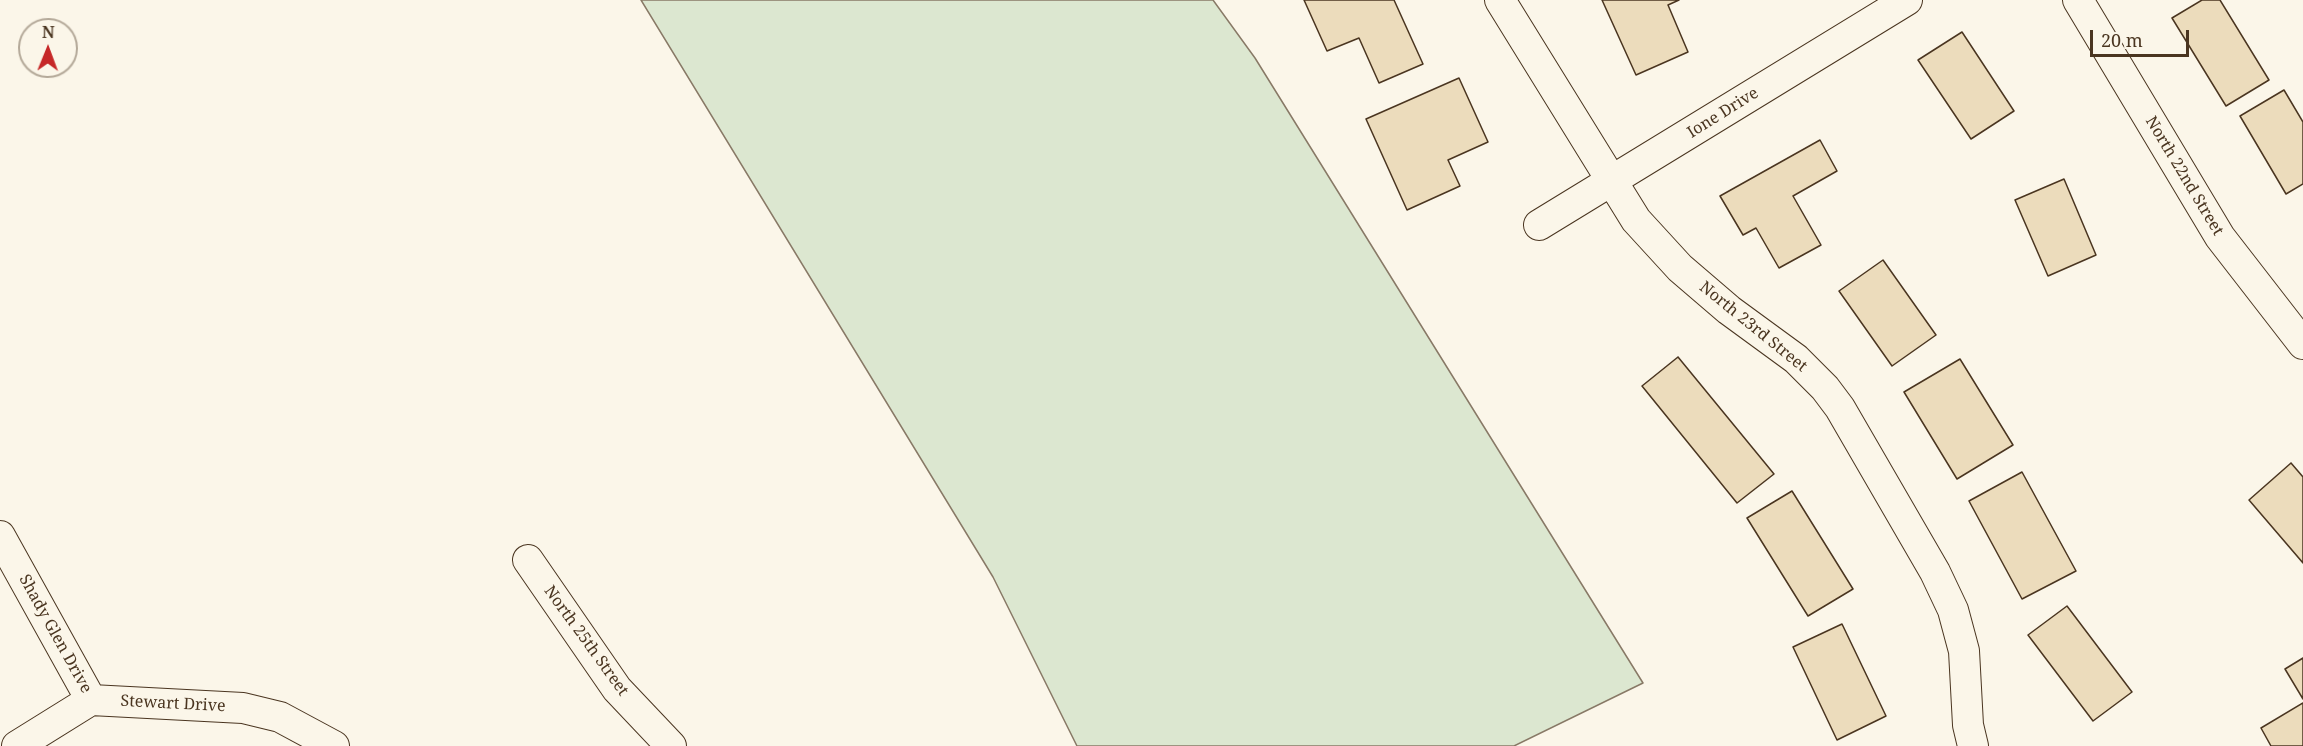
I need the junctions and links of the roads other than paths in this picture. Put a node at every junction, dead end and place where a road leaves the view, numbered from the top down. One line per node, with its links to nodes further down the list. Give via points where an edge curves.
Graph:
1 (1500, 0): 4 (street, North 23rd Street)
2 (1907, 0): 4 (street, Ione Drive)
3 (2078, 0): 6 (street, North 22nd Street, via 2220,237)
4 (1611, 182): 5 (street, Ione Drive); 13 (street, North 23rd Street, via 1636,220 1680,268 1796,359 1840,408 1953,610 1964,651)
5 (1539, 225)
6 (2303, 344)
7 (0, 536): 9 (street, Shady Glen Drive)
8 (528, 560): 12 (street, North 25th Street, via 617,689)
9 (92, 700): 10 (street); 11 (street, Stewart Drive, via 243,708 280,717)
10 (17, 746)
11 (334, 746)
12 (671, 746)
13 (1973, 746)

